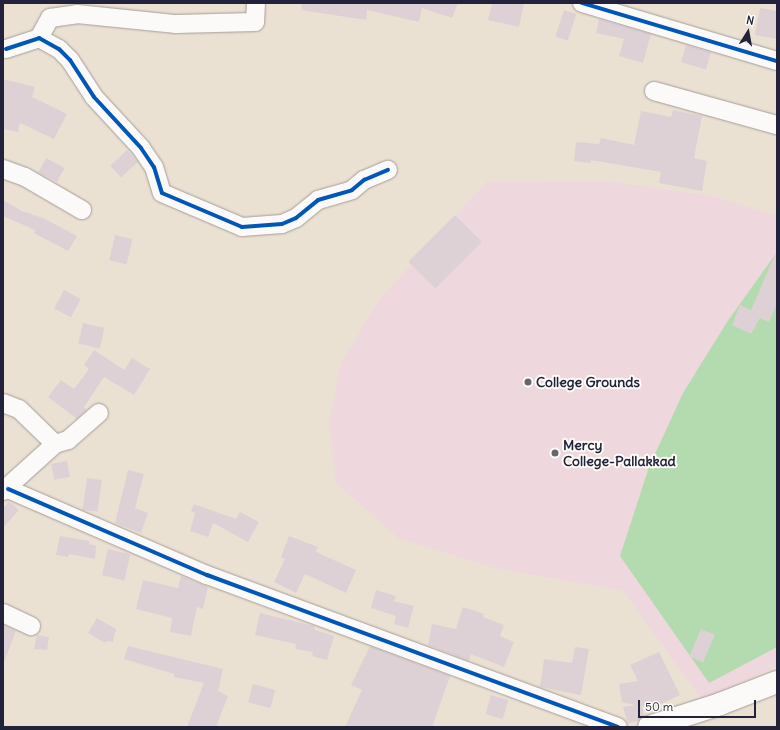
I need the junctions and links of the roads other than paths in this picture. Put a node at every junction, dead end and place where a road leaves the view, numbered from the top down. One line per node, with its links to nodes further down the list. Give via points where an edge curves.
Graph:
1 (256, 3): 4 (street, via 255,22 176,24 77,14 50,18)
2 (582, 3): 3 (street)
3 (626, 9): 6 (street)
4 (39, 38): 5 (street); 10 (street, via 59,49 70,60 94,97 141,148 154,167 162,193 242,227 282,224 296,218 318,200 352,190 364,180)
5 (6, 49)
6 (777, 60)
7 (654, 91): 8 (street)
8 (777, 125)
9 (3, 169): 11 (street, via 25,177)
10 (388, 170)
11 (82, 210)
12 (3, 403): 14 (street, via 19,409)
13 (99, 413): 14 (street, via 68,440)
14 (55, 444): 15 (street)
15 (6, 490): 19 (street, via 207,575)
16 (3, 613): 17 (street)
17 (31, 626)
18 (777, 682): 20 (main road)
19 (618, 727)
20 (649, 727)

